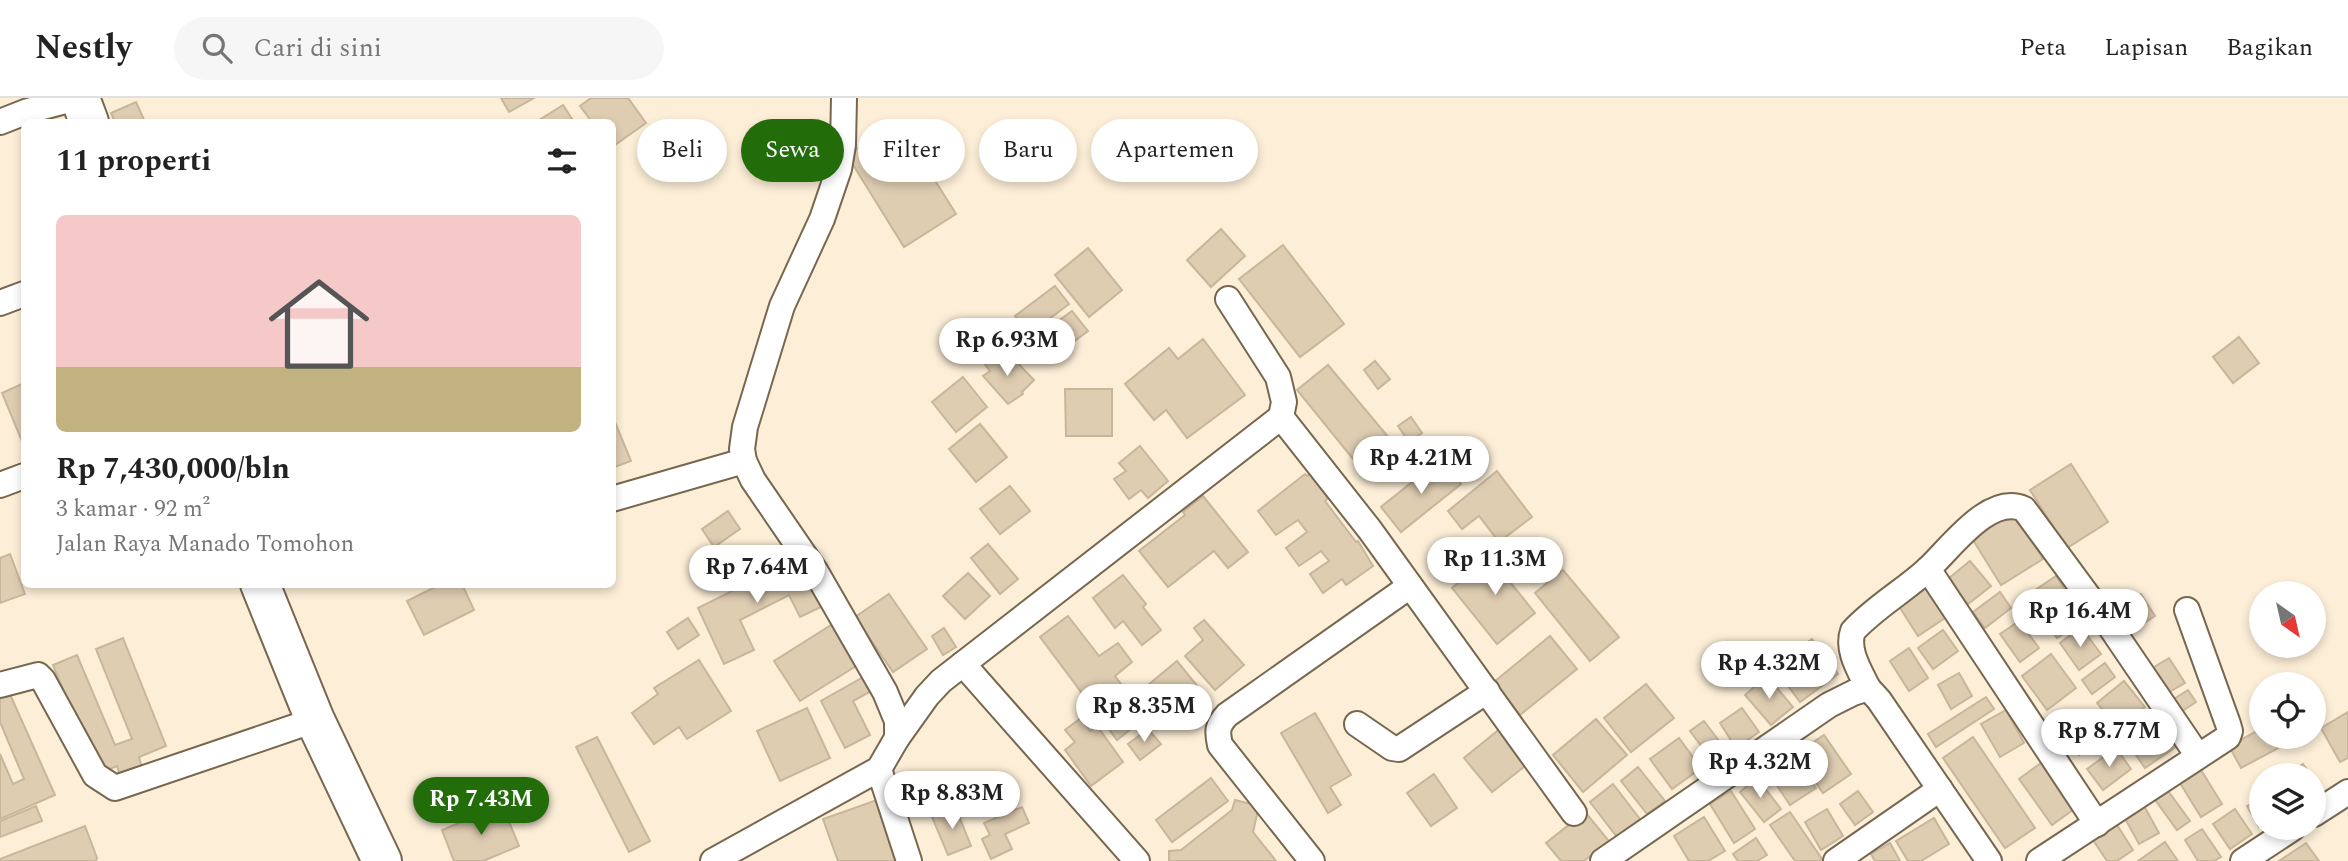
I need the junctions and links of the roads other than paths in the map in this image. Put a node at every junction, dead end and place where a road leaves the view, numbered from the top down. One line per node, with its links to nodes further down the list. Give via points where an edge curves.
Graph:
1 (78, 98): 3 (highway); 4 (street)
2 (844, 98): 9 (street, via 839,169 822,219 782,306 745,427)
3 (88, 119)
4 (0, 122)
5 (21, 295): 7 (street)
6 (1228, 299): 8 (street, via 1278,377 1284,402)
7 (0, 303)
8 (1281, 417): 14 (street); 17 (street)
9 (744, 461): 12 (street); 23 (street, via 875,674 894,714)
10 (21, 477): 11 (street)
11 (0, 485)
12 (616, 498)
13 (1928, 569): 19 (street, via 1853,631 1851,647); 24 (street, via 1991,512 2010,506 2024,509); 30 (street)
14 (1410, 586): 20 (street); 36 (street, via 1218,724 1220,746)
15 (262, 588): 21 (highway)
16 (2187, 610): 24 (street, via 2230,731 2222,742)
17 (963, 664): 23 (street, via 927,696); 35 (street)
18 (0, 685): 21 (street, via 38,675 95,775 115,788)
19 (1868, 688): 26 (street); 37 (street, via 1829,705)
20 (1487, 691): 22 (street, via 1399,749); 29 (street)
21 (315, 720): 32 (highway)
22 (1357, 724)
23 (897, 738): 25 (street)
24 (2198, 756): 30 (street)
25 (878, 769): 33 (street); 34 (street)
26 (1940, 789): 38 (street); 39 (street)
27 (2348, 792): 28 (street)
28 (2326, 806)
29 (1574, 813)
30 (2097, 824): 40 (street)
31 (2275, 840): 41 (street)
32 (382, 861)
33 (713, 861)
34 (909, 861)
35 (1137, 861)
36 (1312, 861)
37 (1603, 861)
38 (1836, 861)
39 (1989, 861)
40 (2039, 861)
41 (2243, 861)

